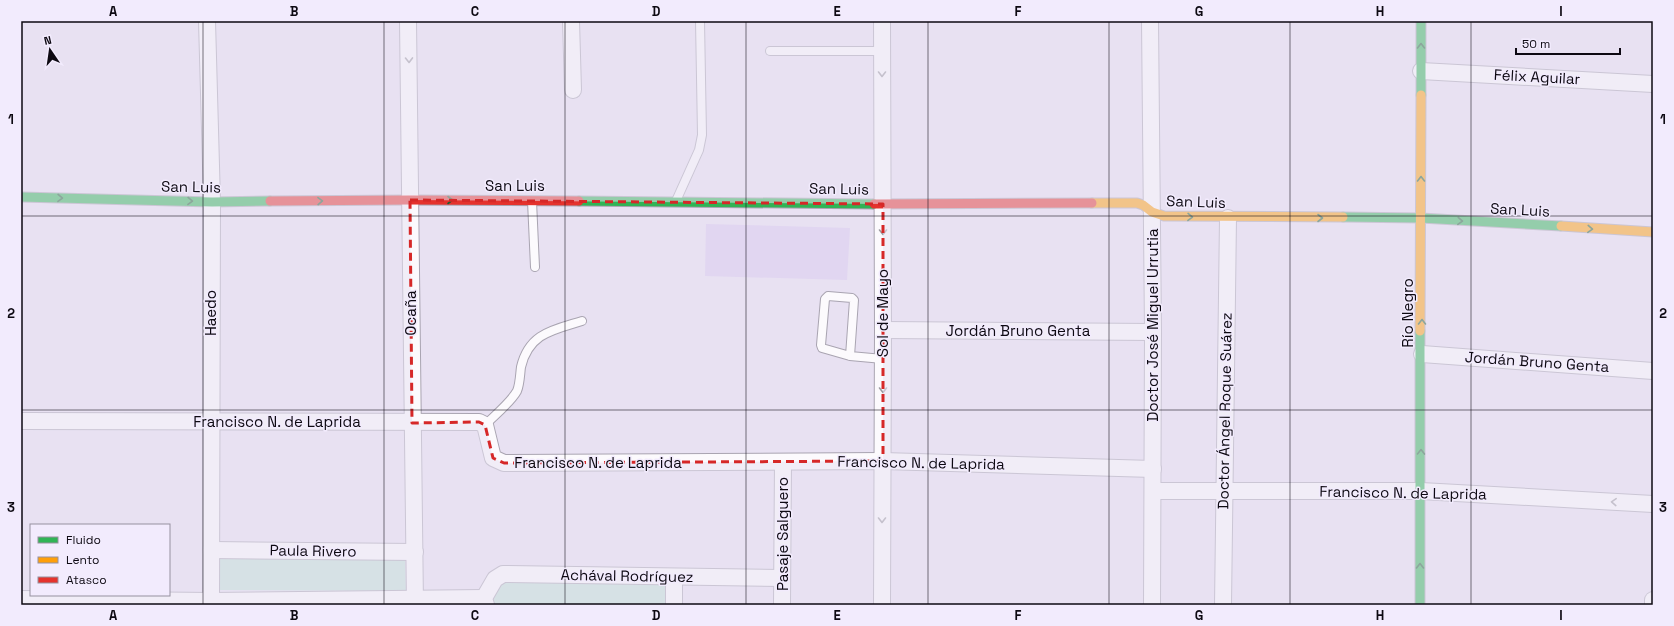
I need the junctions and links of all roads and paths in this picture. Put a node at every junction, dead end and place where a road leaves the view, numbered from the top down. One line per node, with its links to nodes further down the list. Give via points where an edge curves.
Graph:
1 (207, 21): 17 (street, Haedo)
2 (408, 21): 14 (street, Ocaña, one-way to 14)
3 (571, 21): 12 (street)
4 (700, 21): 16 (lane, via 702,135 699,150)
5 (882, 21): 9 (street, Sol de Mayo)
6 (1150, 21): 19 (street, Doctor José Miguel Urrutia)
7 (1421, 21): 10 (street, Río Negro, one-way to 7)
8 (770, 51): 9 (lane)
9 (882, 51): 18 (street, Sol de Mayo, one-way to 18)
10 (1421, 71): 11 (street, Félix Aguilar); 21 (street, Río Negro, one-way to 10)
11 (1653, 84)
12 (573, 90)
13 (21, 197): 17 (street, San Luis, one-way to 17)
14 (410, 200): 15 (street, San Luis, one-way to 15); 17 (street, San Luis, one-way to 14); 33 (street, Ocaña)
15 (532, 200): 16 (street, San Luis); 23 (lane)
16 (676, 201): 18 (street, San Luis)
17 (212, 202): 32 (street, Haedo)
18 (883, 204): 19 (street, San Luis, via 1137,203); 25 (street, Sol de Mayo, one-way to 25)
19 (1152, 212): 20 (street, San Luis, one-way to 20, via 1164,216); 26 (street, Doctor José Miguel Urrutia)
20 (1228, 218): 21 (street, San Luis, one-way to 21); 39 (street, Doctor Ángel Roque Suárez)
21 (1421, 218): 22 (street, San Luis, one-way to 22); 27 (street, Río Negro, one-way to 21)
22 (1653, 232)
23 (535, 267)
24 (582, 322): 34 (lane, via 548,332 534,340 521,367 517,391)
25 (883, 330): 26 (street, Jordán Bruno Genta); 29 (street, Sol de Mayo)
26 (1153, 332): 37 (street, Doctor José Miguel Urrutia)
27 (1422, 354): 30 (street, Jordán Bruno Genta); 40 (street, Río Negro, one-way to 27)
28 (850, 356): 28 (lane, via 825,350 820,345 825,299 828,296 854,300); 29 (lane)
29 (883, 359): 35 (street, Sol de Mayo, one-way to 35)
30 (1653, 371)
31 (21, 421): 32 (street, Francisco N. de Laprida)
32 (211, 422): 33 (street, Francisco N. de Laprida); 42 (street, Haedo)
33 (412, 423): 34 (street, Francisco N. de Laprida, via 478,422); 43 (street, Ocaña)
34 (485, 425): 36 (street, Francisco N. de Laprida, via 493,458 504,463)
35 (883, 461): 36 (street, Francisco N. de Laprida); 37 (street, Francisco N. de Laprida); 53 (street, Sol de Mayo, one-way to 53)
36 (783, 462): 45 (street, Pasaje Salguero)
37 (1154, 468): 38 (street, Doctor José Miguel Urrutia)
38 (1153, 491): 39 (street, Francisco N. de Laprida); 54 (street, Doctor José Miguel Urrutia)
39 (1224, 491): 40 (street, Francisco N. de Laprida); 55 (street, Doctor Ángel Roque Suárez)
40 (1421, 491): 41 (street, Francisco N. de Laprida, one-way to 40); 56 (street, Río Negro, one-way to 40)
41 (1653, 504)
42 (211, 550): 43 (street, Paula Rivero); 50 (street, Haedo)
43 (414, 552): 48 (street, Ocaña)
44 (674, 577): 45 (street, Achával Rodríguez); 49 (street, Achával Rodríguez, via 503,574 495,579); 51 (street)
45 (782, 578): 52 (street, Pasaje Salguero)
46 (21, 599): 50 (street, Achával Rodríguez)
47 (1653, 600): 57 (street)
48 (415, 602): 49 (street, Achával Rodríguez); 50 (street, Achával Rodríguez)
49 (485, 602)
50 (211, 603)
51 (674, 605)
52 (782, 605)
53 (882, 605)
54 (1152, 605)
55 (1223, 605)
56 (1420, 605)
57 (1653, 605)

